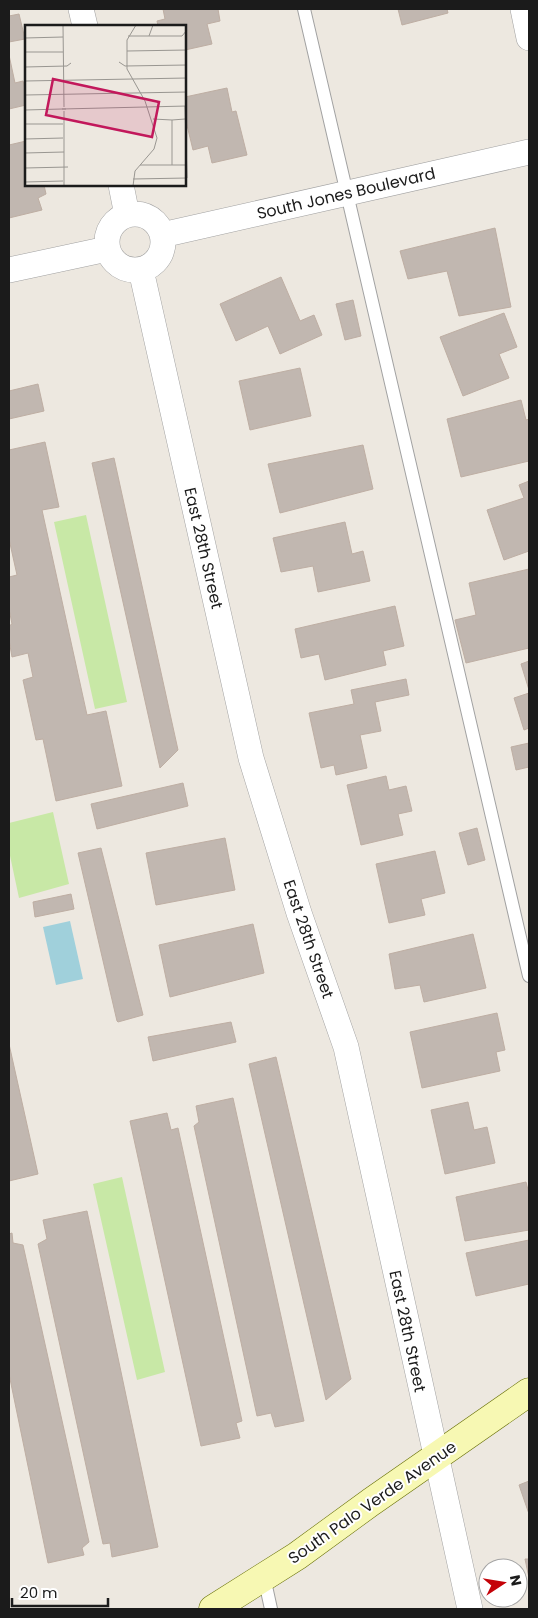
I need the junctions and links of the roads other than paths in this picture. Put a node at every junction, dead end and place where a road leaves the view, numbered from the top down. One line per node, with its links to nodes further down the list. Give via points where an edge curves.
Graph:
1 (81, 9): 4 (street)
2 (304, 9): 8 (lane)
3 (522, 9): 5 (street)
4 (85, 25)
5 (529, 38)
6 (529, 152): 8 (street, South Jones Boulevard)
7 (120, 186): 9 (street)
8 (347, 193): 10 (street, South Jones Boulevard); 14 (lane)
9 (127, 215): 10 (street, via 136,214 152,220); 11 (street, via 113,224 108,232)
10 (162, 235): 13 (street, via 161,253 156,261)
11 (107, 249): 12 (street); 13 (street, via 116,264 132,271)
12 (9, 270)
13 (141, 270): 16 (street, East 28th Street, via 251,758 298,913 346,1047)
14 (529, 976)
15 (529, 1392): 16 (street, South Palo Verde Avenue)
16 (436, 1456): 17 (street, South Palo Verde Avenue); 20 (street, East 28th Street)
17 (264, 1577): 18 (street, South Palo Verde Avenue); 19 (lane)
18 (214, 1609)
19 (271, 1609)
20 (470, 1609)

